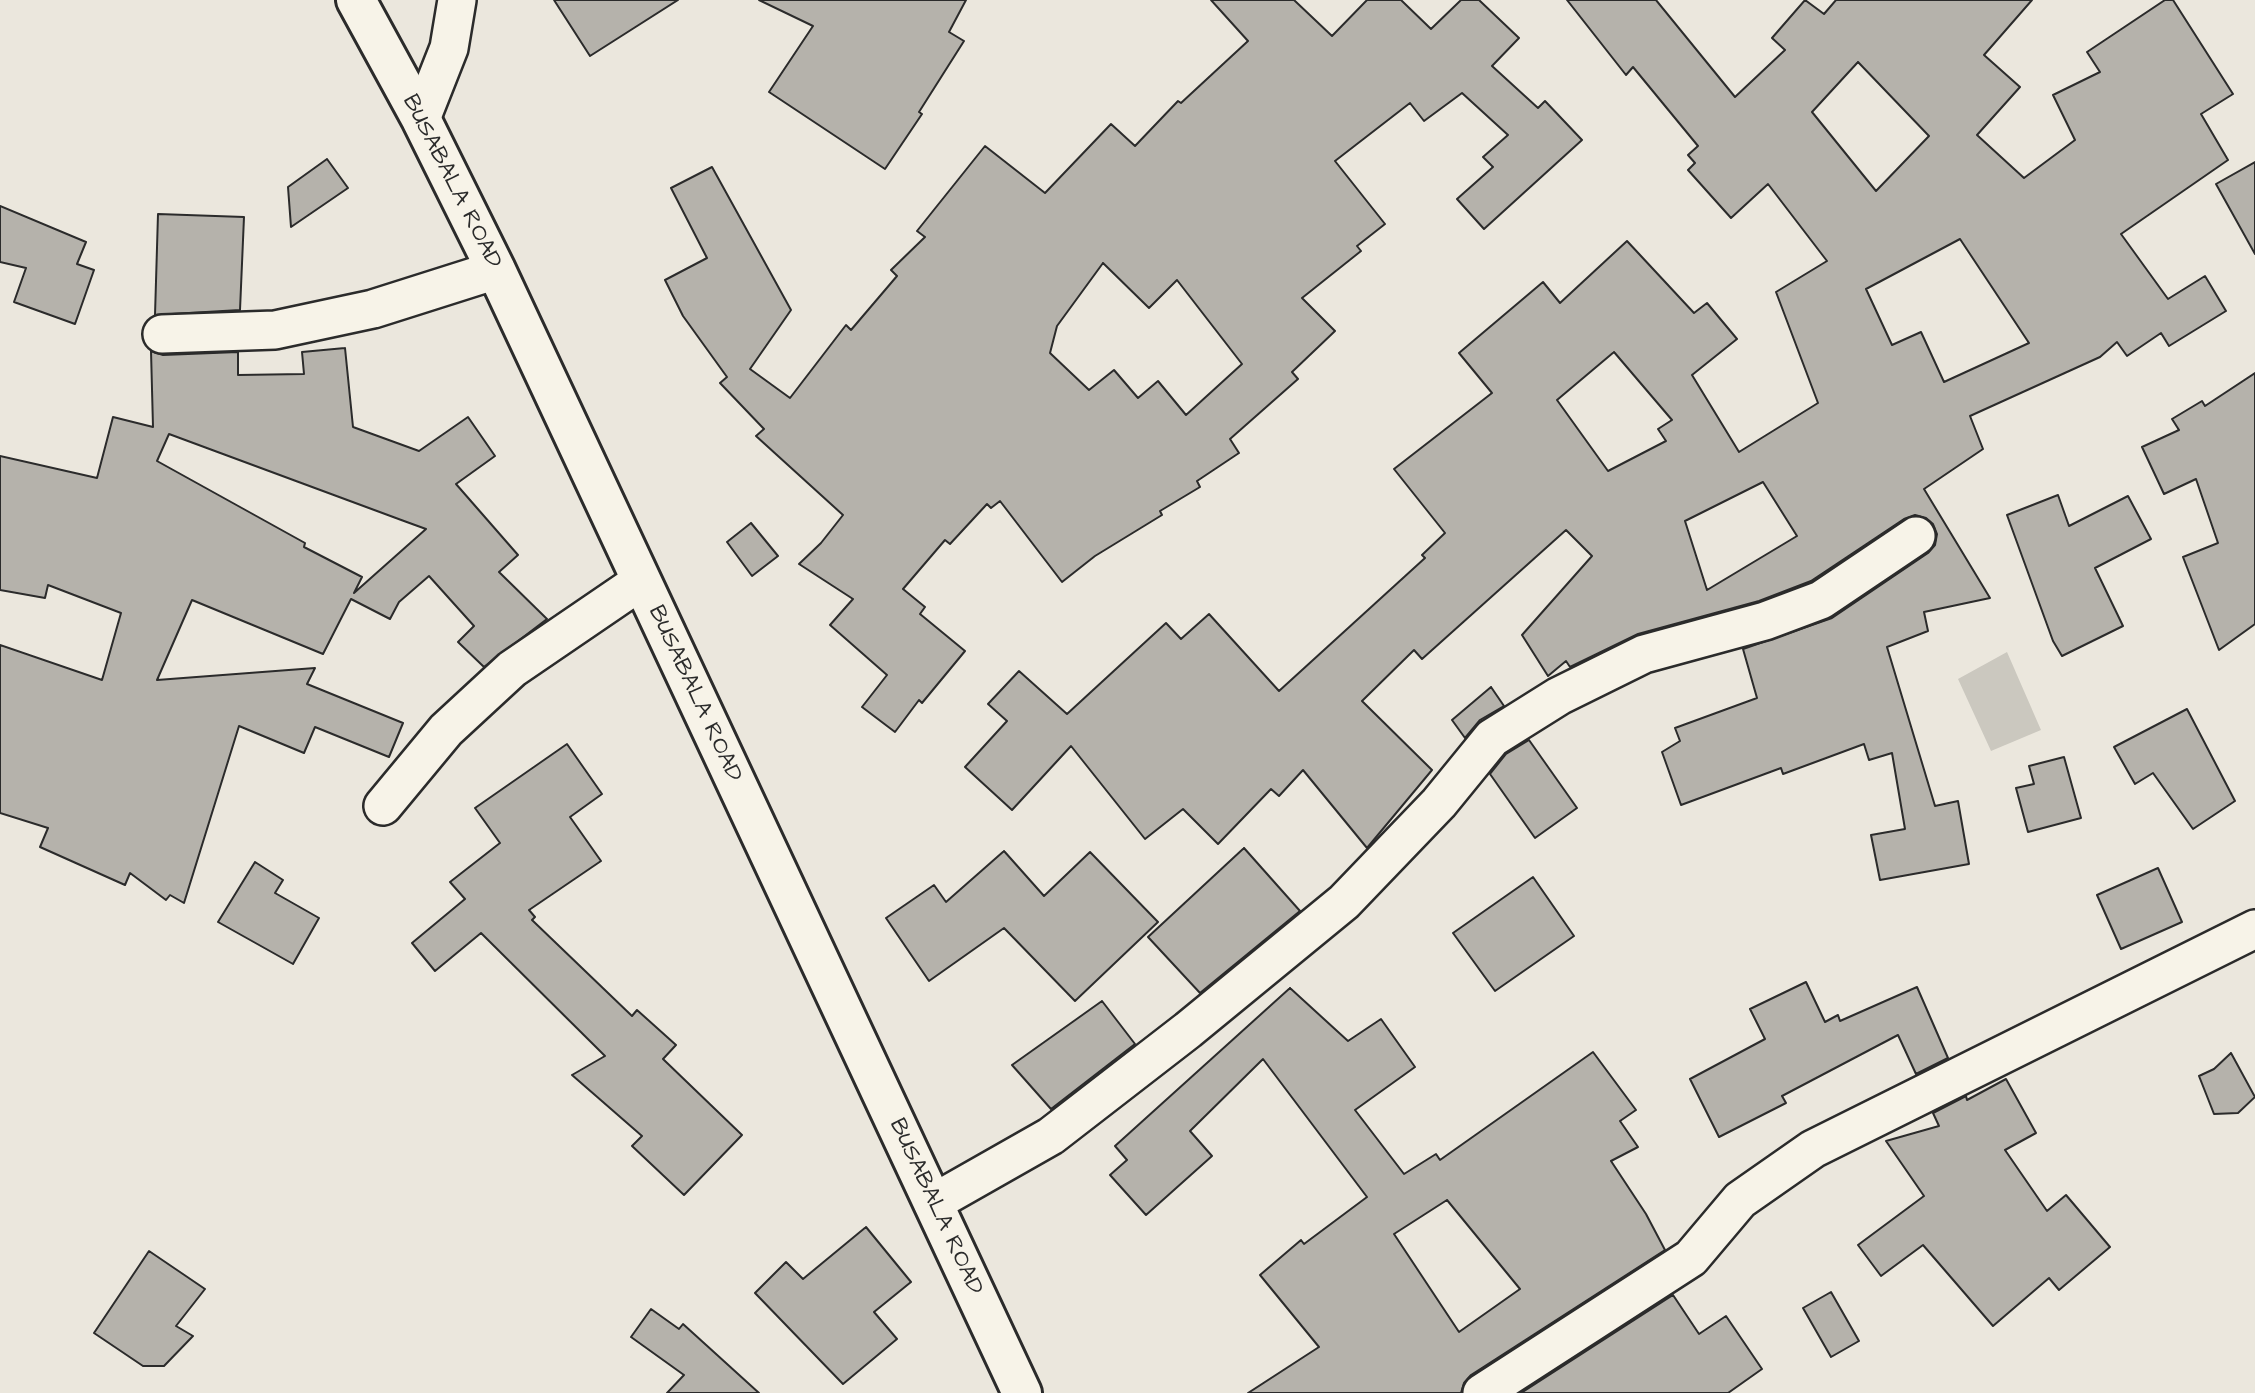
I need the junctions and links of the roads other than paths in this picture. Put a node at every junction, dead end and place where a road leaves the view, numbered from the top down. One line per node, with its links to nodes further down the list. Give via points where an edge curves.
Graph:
1 (356, 0): 3 (street, BUSABALA ROAD)
2 (457, 0): 3 (street, via 449,48)
3 (421, 119): 4 (street, BUSABALA ROAD)
4 (496, 270): 5 (street, via 373,309 275,330); 7 (street, BUSABALA ROAD)
5 (162, 334)
6 (1916, 536): 10 (street, via 1821,600 1765,621 1644,654 1559,696 1492,738 1439,803 1344,902 1051,1136)
7 (641, 580): 8 (street, via 512,669 446,730); 10 (street, BUSABALA ROAD)
8 (383, 806)
9 (2255, 929): 12 (street, via 1813,1149 1740,1200 1691,1258)
10 (933, 1203): 11 (street, BUSABALA ROAD)
11 (1022, 1393)
12 (1482, 1393)

